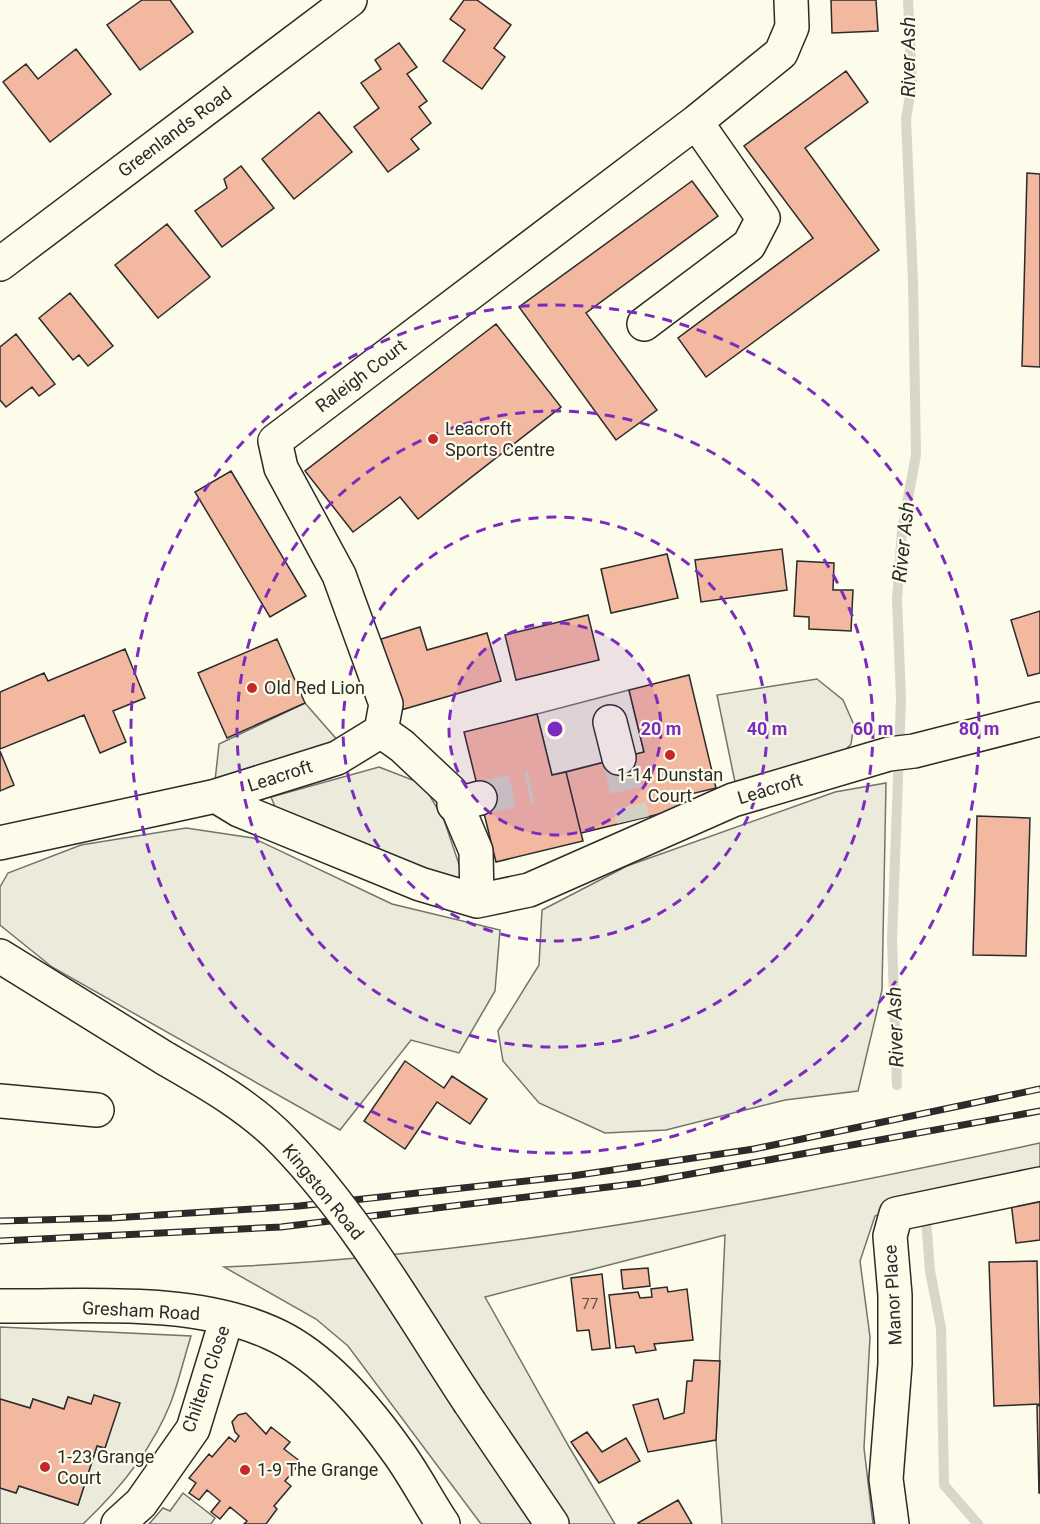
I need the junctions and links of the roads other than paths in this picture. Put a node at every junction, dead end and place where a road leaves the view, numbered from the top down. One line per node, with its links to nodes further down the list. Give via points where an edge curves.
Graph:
1 (350, 0): 4 (street, Greenlands Road)
2 (791, 0): 3 (street, Raleigh Court, via 792,27 782,53)
3 (696, 122): 5 (street, via 763,218 749,245); 8 (street, Raleigh Court, via 275,441 281,468 339,575 386,704)
4 (0, 264)
5 (644, 324)
6 (1040, 719): 12 (street, Leacroft, via 902,752 636,831 529,890)
7 (610, 722): 9 (street)
8 (381, 730): 10 (street, Leacroft, via 337,758); 12 (street, via 451,792 467,801 476,851)
9 (619, 758)
10 (216, 796): 11 (street, Leacroft); 12 (street, Leacroft, via 239,810 420,884)
11 (3, 844)
12 (477, 901)
13 (0, 956): 21 (street, Kingston Road, bridge, via 226,1094 285,1142 354,1227)
14 (0, 1101): 15 (street)
15 (97, 1110)
16 (1040, 1184): 22 (street, Manor Place, via 896,1214 890,1236 895,1364 886,1479)
17 (0, 1306): 18 (street, Gresham Road, via 179,1309)
18 (227, 1318): 19 (street, Chiltern Close, via 193,1429 141,1503); 20 (street, Gresham Road, via 272,1333 316,1361 397,1450)
19 (118, 1524)
20 (443, 1524)
21 (552, 1524)
22 (892, 1524)

